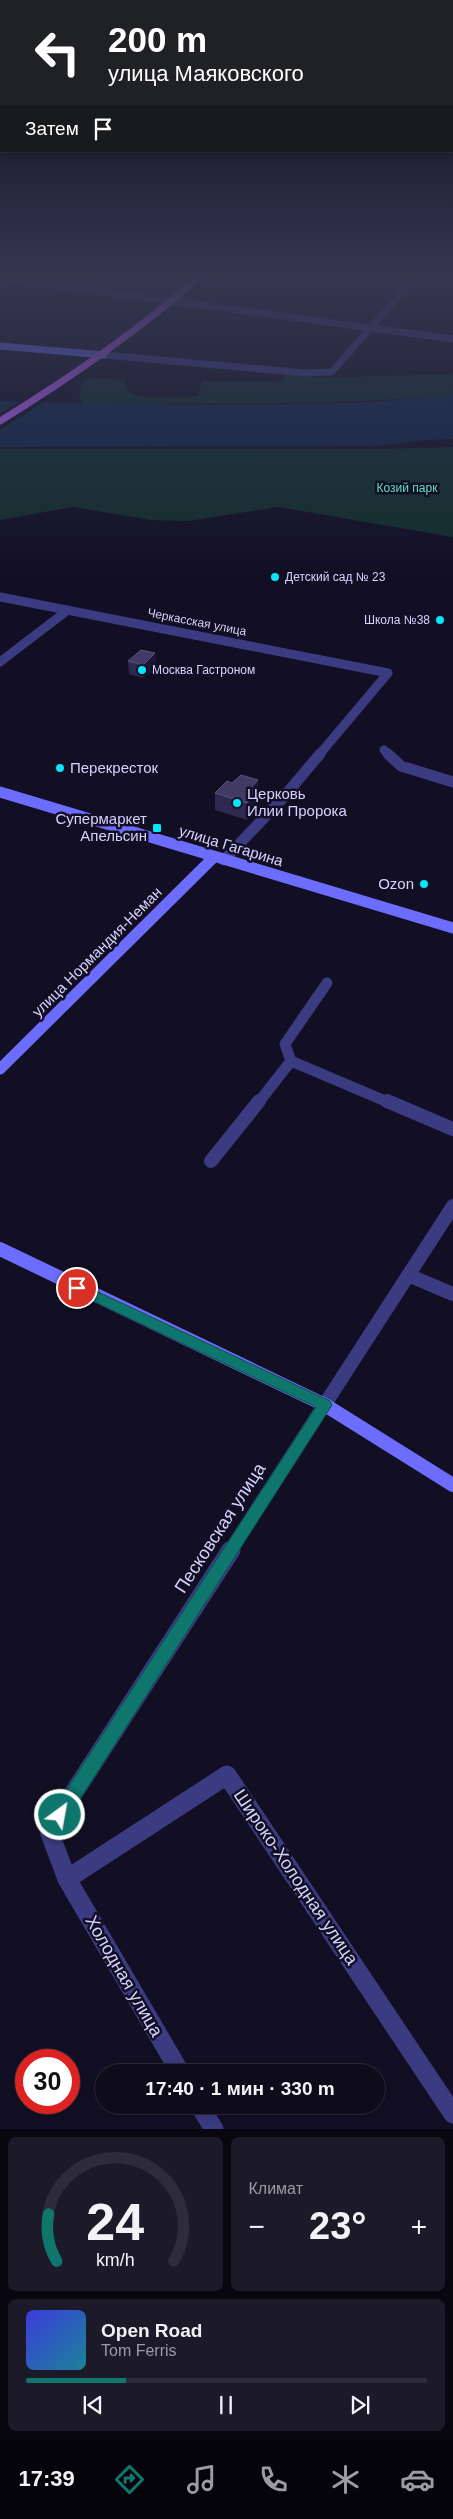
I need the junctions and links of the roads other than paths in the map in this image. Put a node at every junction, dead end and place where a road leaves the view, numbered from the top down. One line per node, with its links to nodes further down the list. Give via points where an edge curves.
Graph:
1 (72, 376): 2 (main road)
2 (0, 421)
3 (0, 597): 4 (street, Черкасская улица)
4 (68, 610): 5 (street); 6 (street, Черкасская улица)
5 (0, 662)
6 (388, 672): 10 (street, улица Нормандия-Неман, via 282,798)
7 (384, 750): 8 (street, via 401,766)
8 (453, 782)
9 (0, 792): 10 (street, улица Гагарина)
10 (219, 858): 11 (street, улица Гагарина); 14 (street, улица Нормандия-Неман)
11 (453, 928)
12 (327, 983): 13 (street, via 285,1044)
13 (291, 1061): 15 (street); 16 (street)
14 (0, 1069)
15 (453, 1129)
16 (211, 1161)
17 (453, 1206): 19 (street, Песковская улица)
18 (0, 1249): 21 (street)
19 (408, 1275): 20 (street); 21 (street, Песковская улица)
20 (453, 1294)
21 (325, 1405): 22 (street); 23 (street, Песковская улица, via 49,1831)
22 (453, 1485)
23 (67, 1879): 24 (street, Холодная улица); 26 (street, Широко-Холодная улица, via 227,1775)
24 (175, 2064)
25 (205, 2114): 27 (street)
26 (453, 2114)
27 (214, 2129)

